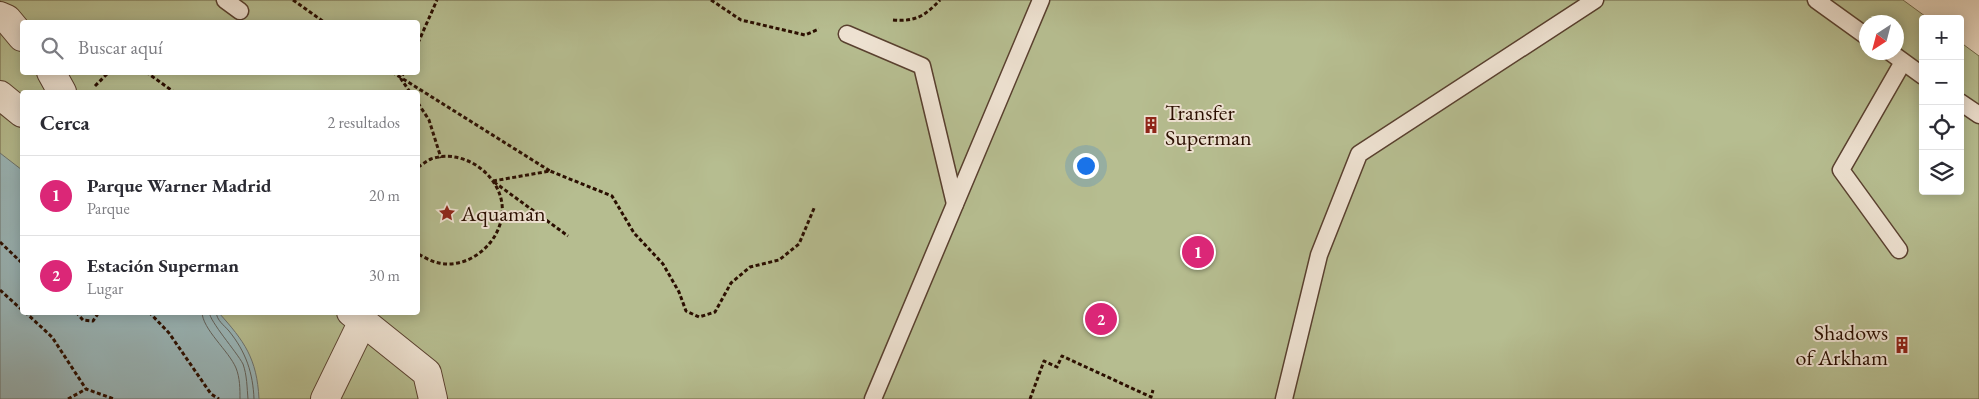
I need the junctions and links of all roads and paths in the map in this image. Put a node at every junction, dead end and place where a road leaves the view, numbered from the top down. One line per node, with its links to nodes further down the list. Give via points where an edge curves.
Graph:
1 (225, 0): 7 (lane)
2 (293, 0): 9 (path)
3 (437, 0): 13 (path)
4 (1041, 0): 38 (lane)
5 (1595, 0): 61 (lane, via 1359,154 1319,255)
6 (1816, 0): 10 (lane)
7 (240, 11)
8 (0, 16): 12 (street, via 7,19)
9 (321, 20)
10 (1859, 31)
11 (847, 34): 38 (lane, via 922,66)
12 (20, 35)
13 (420, 38)
14 (1896, 60): 42 (lane, via 1841,170)
15 (1901, 60): 16 (lane)
16 (1919, 73)
17 (53, 75): 24 (street)
18 (107, 75): 23 (path)
19 (150, 75): 25 (path)
20 (396, 75): 22 (path)
21 (403, 75): 22 (path)
22 (401, 79): 26 (path); 27 (path)
23 (93, 88)
24 (61, 90)
25 (171, 90)
26 (409, 90)
27 (419, 90)
28 (420, 91): 36 (path)
29 (0, 95): 32 (street)
30 (1964, 105): 33 (lane)
31 (420, 106): 34 (path, via 429,120)
32 (20, 111)
33 (1979, 115)
34 (442, 158): 35 (path, via 431,159); 37 (path, via 454,156 476,164)
35 (420, 166)
36 (550, 171): 37 (path); 39 (path, via 612,196 634,233 662,264 686,311 699,317 715,312 731,283 750,268 779,260 799,244)
37 (494, 181): 40 (path); 43 (path, via 502,204 501,213 499,229 486,249 464,262 439,263)
38 (955, 204): 59 (lane)
39 (815, 206)
40 (568, 236)
41 (0, 242): 44 (path)
42 (1899, 250)
43 (420, 255)
44 (20, 261)
45 (0, 290): 46 (path)
46 (20, 308)
47 (28, 315): 52 (path, via 52,337)
48 (79, 315): 49 (path, via 84,320 93,321)
49 (97, 315)
50 (152, 315): 56 (path, via 170,334 211,394)
51 (357, 317): 57 (street); 58 (street, via 427,372)
52 (86, 389): 54 (path); 55 (path)
53 (1154, 390): 60 (path, via 1151,397 1062,356 1057,367 1044,361)
54 (68, 399)
55 (114, 399)
56 (219, 399)
57 (325, 399)
58 (433, 399)
59 (872, 399)
60 (1030, 399)
61 (1284, 399)

